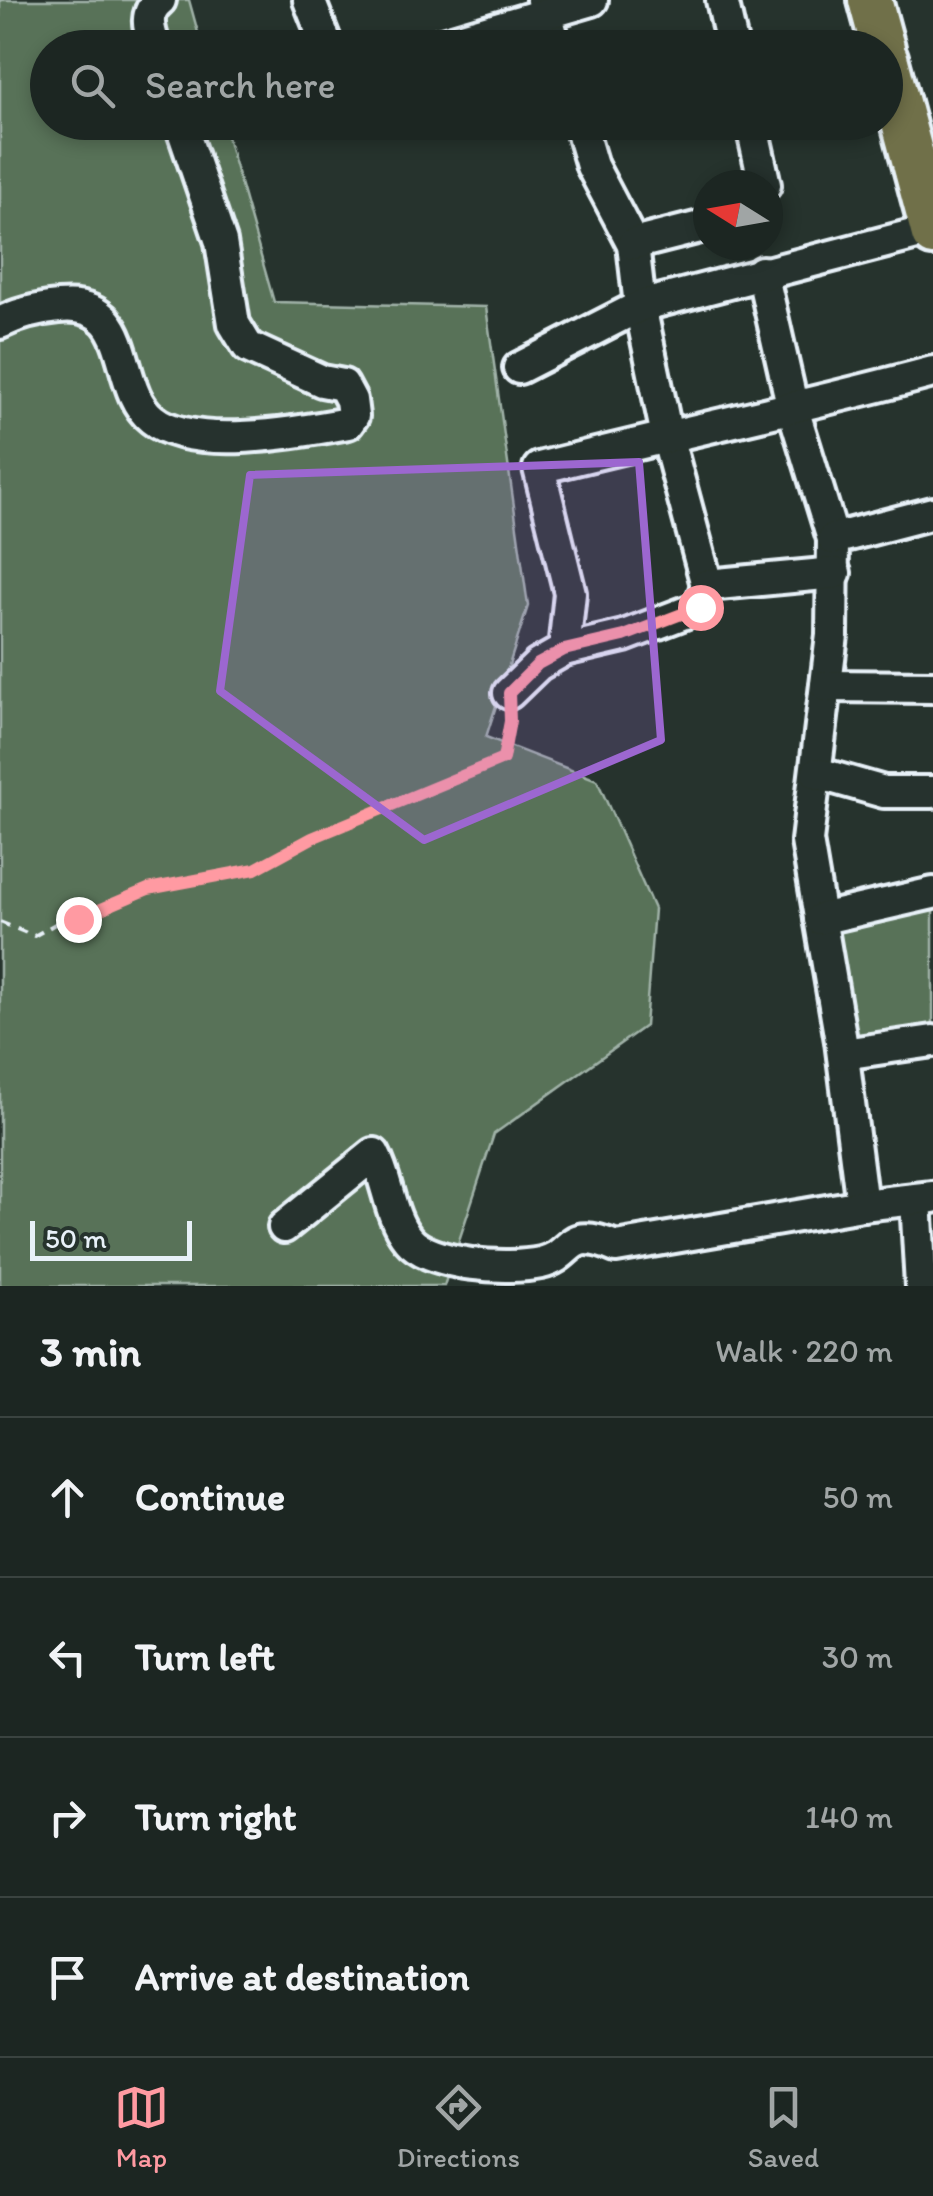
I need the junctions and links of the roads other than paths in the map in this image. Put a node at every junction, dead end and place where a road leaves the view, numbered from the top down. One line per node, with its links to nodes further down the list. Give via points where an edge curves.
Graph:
1 (160, 0): 7 (street)
2 (309, 0): 8 (street)
3 (592, 0): 6 (street)
4 (722, 0): 10 (street)
5 (870, 0): 11 (highway)
6 (544, 6): 9 (street)
7 (149, 30)
8 (321, 30)
9 (478, 30)
10 (729, 30)
11 (878, 30)
12 (903, 122): 18 (highway)
13 (186, 140): 22 (street, via 221,242 234,324 248,347 343,385 354,416 348,423 274,433 182,434 151,419 138,404 115,332 91,310 42,308)
14 (584, 140): 19 (street)
15 (754, 140): 16 (street)
16 (761, 170)
17 (693, 229): 19 (street)
18 (932, 232): 20 (street)
19 (634, 244): 21 (street)
20 (762, 272): 21 (street); 25 (street)
21 (640, 306): 23 (street); 26 (street)
22 (0, 323)
23 (519, 368)
24 (933, 372): 25 (street)
25 (794, 410): 26 (street); 28 (street)
26 (667, 436): 30 (street); 31 (street, via 540,468 570,593)
27 (933, 513): 28 (street)
28 (834, 539): 29 (street)
29 (835, 574): 30 (street); 32 (street)
30 (707, 585): 31 (street, via 700,607)
31 (564, 650): 34 (street)
32 (826, 686): 33 (street); 35 (street)
33 (933, 687)
34 (509, 693)
35 (817, 773): 36 (street, via 884,792); 38 (street, via 807,841)
36 (933, 792)
37 (933, 894): 38 (street)
38 (820, 918): 40 (street)
39 (933, 1041): 40 (street)
40 (842, 1054): 42 (street)
41 (924, 1198): 42 (street); 44 (street)
42 (862, 1205): 43 (street, via 616,1247 593,1237 569,1243 543,1263 493,1266 428,1255 408,1240 374,1154)
43 (284, 1227)
44 (921, 1286)

